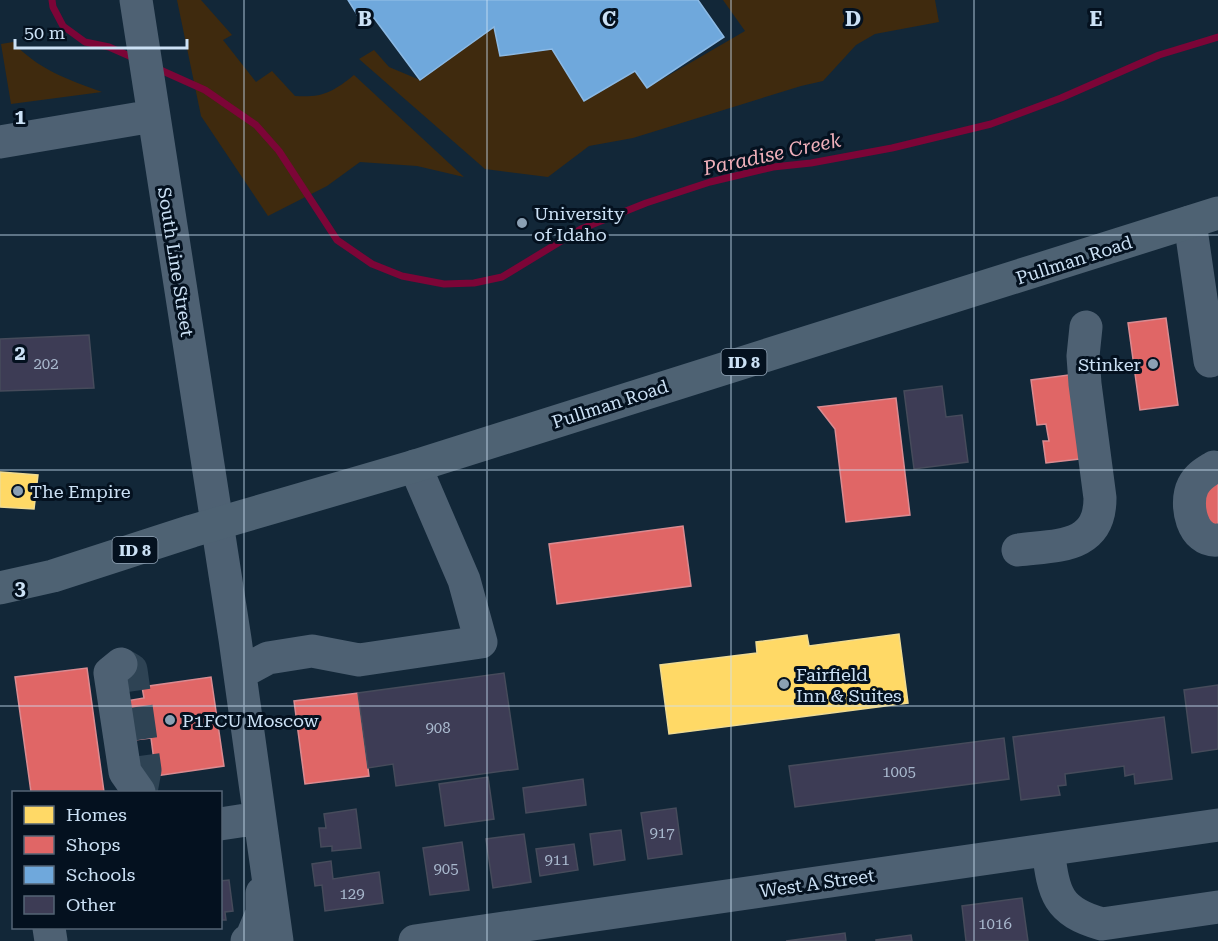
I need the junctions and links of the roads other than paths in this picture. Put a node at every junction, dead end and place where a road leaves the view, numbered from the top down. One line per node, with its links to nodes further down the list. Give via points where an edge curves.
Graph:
1 (138, 13): 2 (street, South Line Street)
2 (151, 106): 3 (street); 9 (street, South Line Street)
3 (0, 142)
4 (1204, 218): 6 (street); 7 (main road, Pullman Road / ID 8)
5 (1086, 327): 11 (street, via 1083,356 1100,498 1098,519 1092,530 1071,543)
6 (1210, 361)
7 (416, 466): 9 (main road, Pullman Road / ID 8); 14 (street, via 464,580 481,642 358,660 312,651 268,658)
8 (1214, 467): 10 (street, via 1200,476 1190,492 1192,521 1198,535)
9 (217, 524): 12 (main road, Pullman Road / ID 8, via 53,576); 14 (street, South Line Street)
10 (1218, 540)
11 (1018, 550)
12 (0, 588)
13 (121, 664): 15 (street, via 110,673 125,772)
14 (240, 673): 18 (street, South Line Street)
15 (138, 791)
16 (222, 824): 18 (street)
17 (1218, 825): 19 (street, West A Street)
18 (260, 828): 21 (street, via 262,913); 22 (street)
19 (1048, 850): 20 (street, via 1057,895 1083,919 1102,924); 23 (street, West A Street)
20 (1218, 907)
21 (247, 941)
22 (277, 941)
23 (415, 941)

